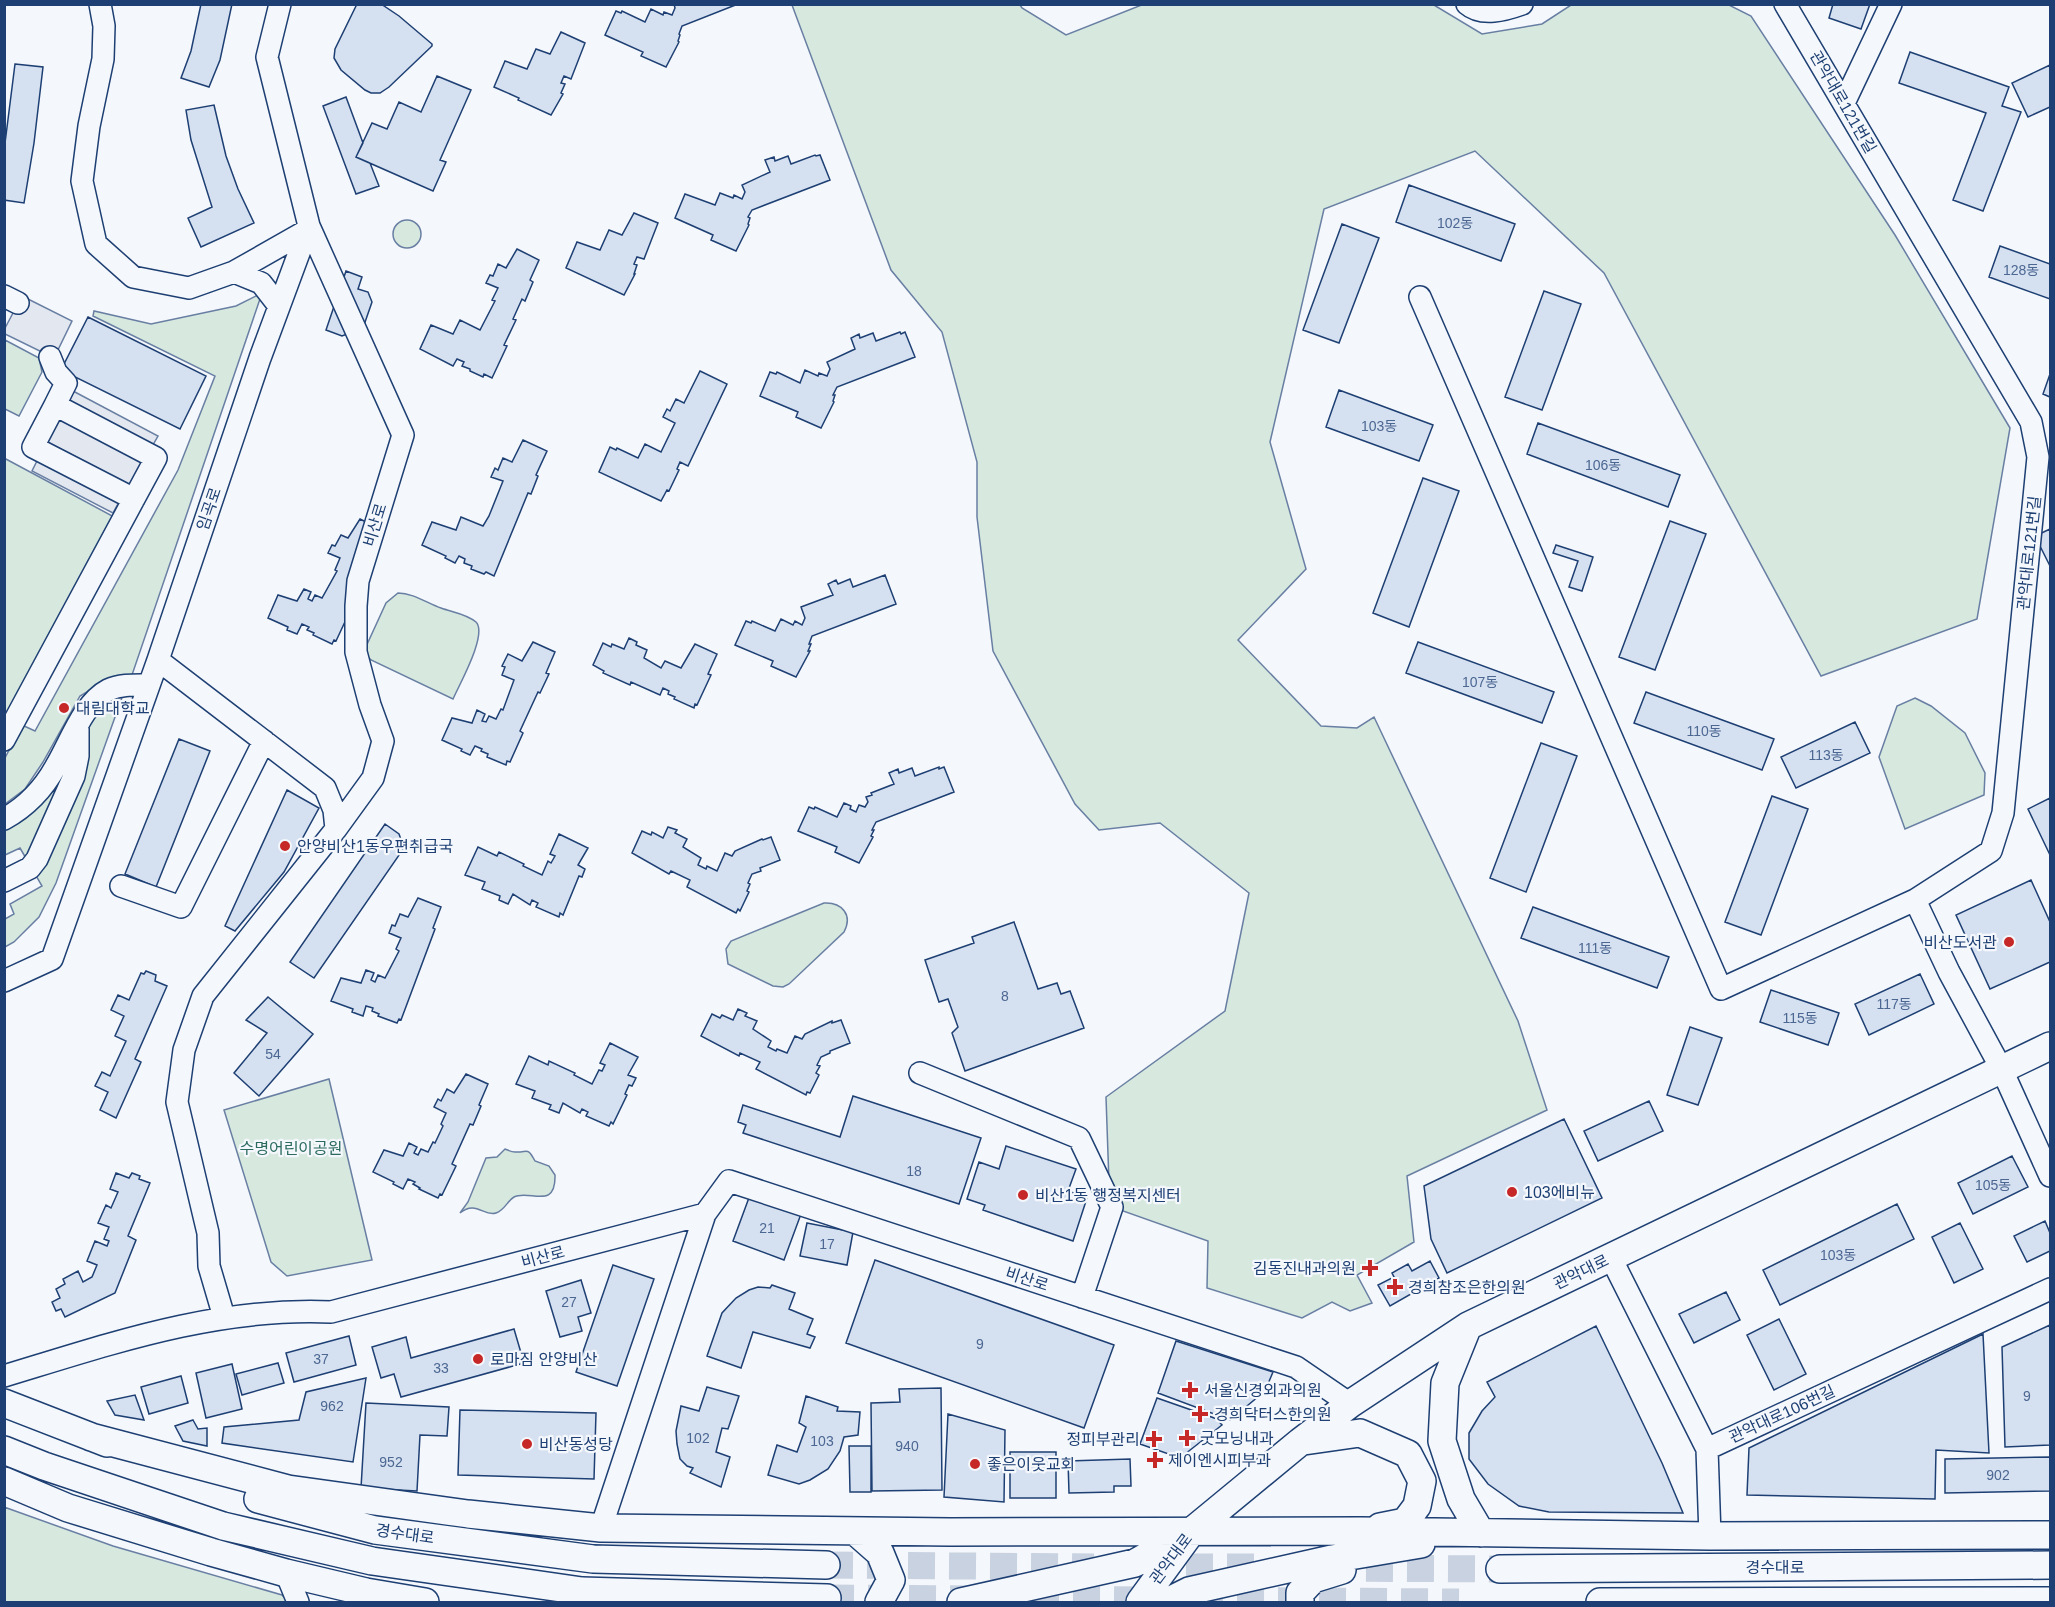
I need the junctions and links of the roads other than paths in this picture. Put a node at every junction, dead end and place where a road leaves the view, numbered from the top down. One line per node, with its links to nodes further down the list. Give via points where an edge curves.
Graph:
1 (100, 4): 9 (street, via 103,59 82,181 96,244 133,277 189,288)
2 (280, 4): 8 (street, via 267,57)
3 (1467, 4): 4 (street, via 1473,9 1501,12)
4 (1522, 4)
5 (1785, 4): 7 (street, 관악대로121번길)
6 (1891, 4): 7 (street)
7 (1844, 104): 14 (street, 관악대로121번길, via 2031,422)
8 (308, 228): 9 (street); 11 (street, 임곡로); 22 (street, 비산로, via 403,435 357,581 356,652 383,741 373,778)
9 (234, 272): 11 (street, via 261,283)
10 (1420, 297): 25 (street, 관악대로121번길, via 1721,989)
11 (279, 306): 16 (street, 임곡로)
12 (50, 357): 13 (street, via 66,383)
13 (55, 405): 15 (street, via 156,458); 15 (street, via 33,447)
14 (2044, 456): 25 (street, 관악대로121번길, via 2003,813 1991,850)
15 (134, 499): 19 (street)
16 (158, 660): 17 (street, 임곡로); 20 (street)
17 (149, 685): 18 (street, via 120,685 106,691 93,700); 26 (street, 임곡로, via 52,959)
18 (78, 726): 21 (street, via 38,793); 23 (street, via 74,776 44,845 30,868)
19 (4, 740)
20 (264, 741): 22 (street, via 325,788); 24 (street, via 182,907)
21 (4, 819)
22 (336, 829): 35 (street, 비산로, via 203,996 184,1050 177,1102 208,1233 209,1266)
23 (4, 881)
24 (121, 886)
25 (1915, 900): 28 (street)
26 (4, 981)
27 (2050, 1046): 28 (main road, 관악대로)
28 (2001, 1070): 30 (street); 32 (main road, 관악대로)
29 (920, 1073): 34 (street, via 1079,1138 1113,1207)
30 (2050, 1176)
31 (705, 1214): 34 (street, 비산로, via 729,1182); 35 (street, 비산로, via 331,1312); 45 (street)
32 (1611, 1257): 36 (main road, 관악대로); 42 (street)
33 (2050, 1289): 42 (street, 관악대로106번길)
34 (1082, 1297): 39 (street, 비산로, via 1296,1367)
35 (224, 1317): 37 (street, via 132,1337)
36 (1468, 1326): 39 (main road, 관악대로); 48 (main road, via 1445,1383 1442,1441 1461,1499)
37 (4, 1376)
38 (4, 1403): 40 (main road, 경수대로)
39 (1350, 1404): 41 (main road, 관악대로)
40 (91, 1437): 45 (main road, via 288,1489 468,1514); 52 (main road, 경수대로, via 235,1493 375,1530 593,1559)
41 (1300, 1442): 47 (main road, 관악대로); 51 (main road, via 1360,1433 1408,1454 1422,1481 1417,1506 1405,1522)
42 (1707, 1449): 50 (street)
43 (4, 1450): 56 (main road, 경수대로, via 223,1526 372,1561 582,1591)
44 (4, 1481): 55 (main road, via 68,1508)
45 (601, 1527): 46 (main road)
46 (855, 1531): 47 (main road); 60 (main road, via 880,1553 891,1580)
47 (1192, 1531): 51 (main road); 61 (main road, via 1135,1563); 62 (main road, 관악대로)
48 (1481, 1533): 50 (main road); 51 (main road)
49 (2050, 1535): 50 (main road)
50 (1710, 1536)
51 (1366, 1542): 63 (main road, via 1189,1591); 64 (main road, via 1343,1570 1313,1579 1300,1593)
52 (826, 1565)
53 (2050, 1565): 54 (main road, 경수대로)
54 (1500, 1569)
55 (286, 1573): 58 (street); 59 (main road)
56 (827, 1598)
57 (2050, 1601): 65 (main road)
58 (298, 1602)
59 (424, 1602)
60 (879, 1602)
61 (961, 1602)
62 (1140, 1602)
63 (1167, 1602)
64 (1300, 1602)
65 (1600, 1602)

